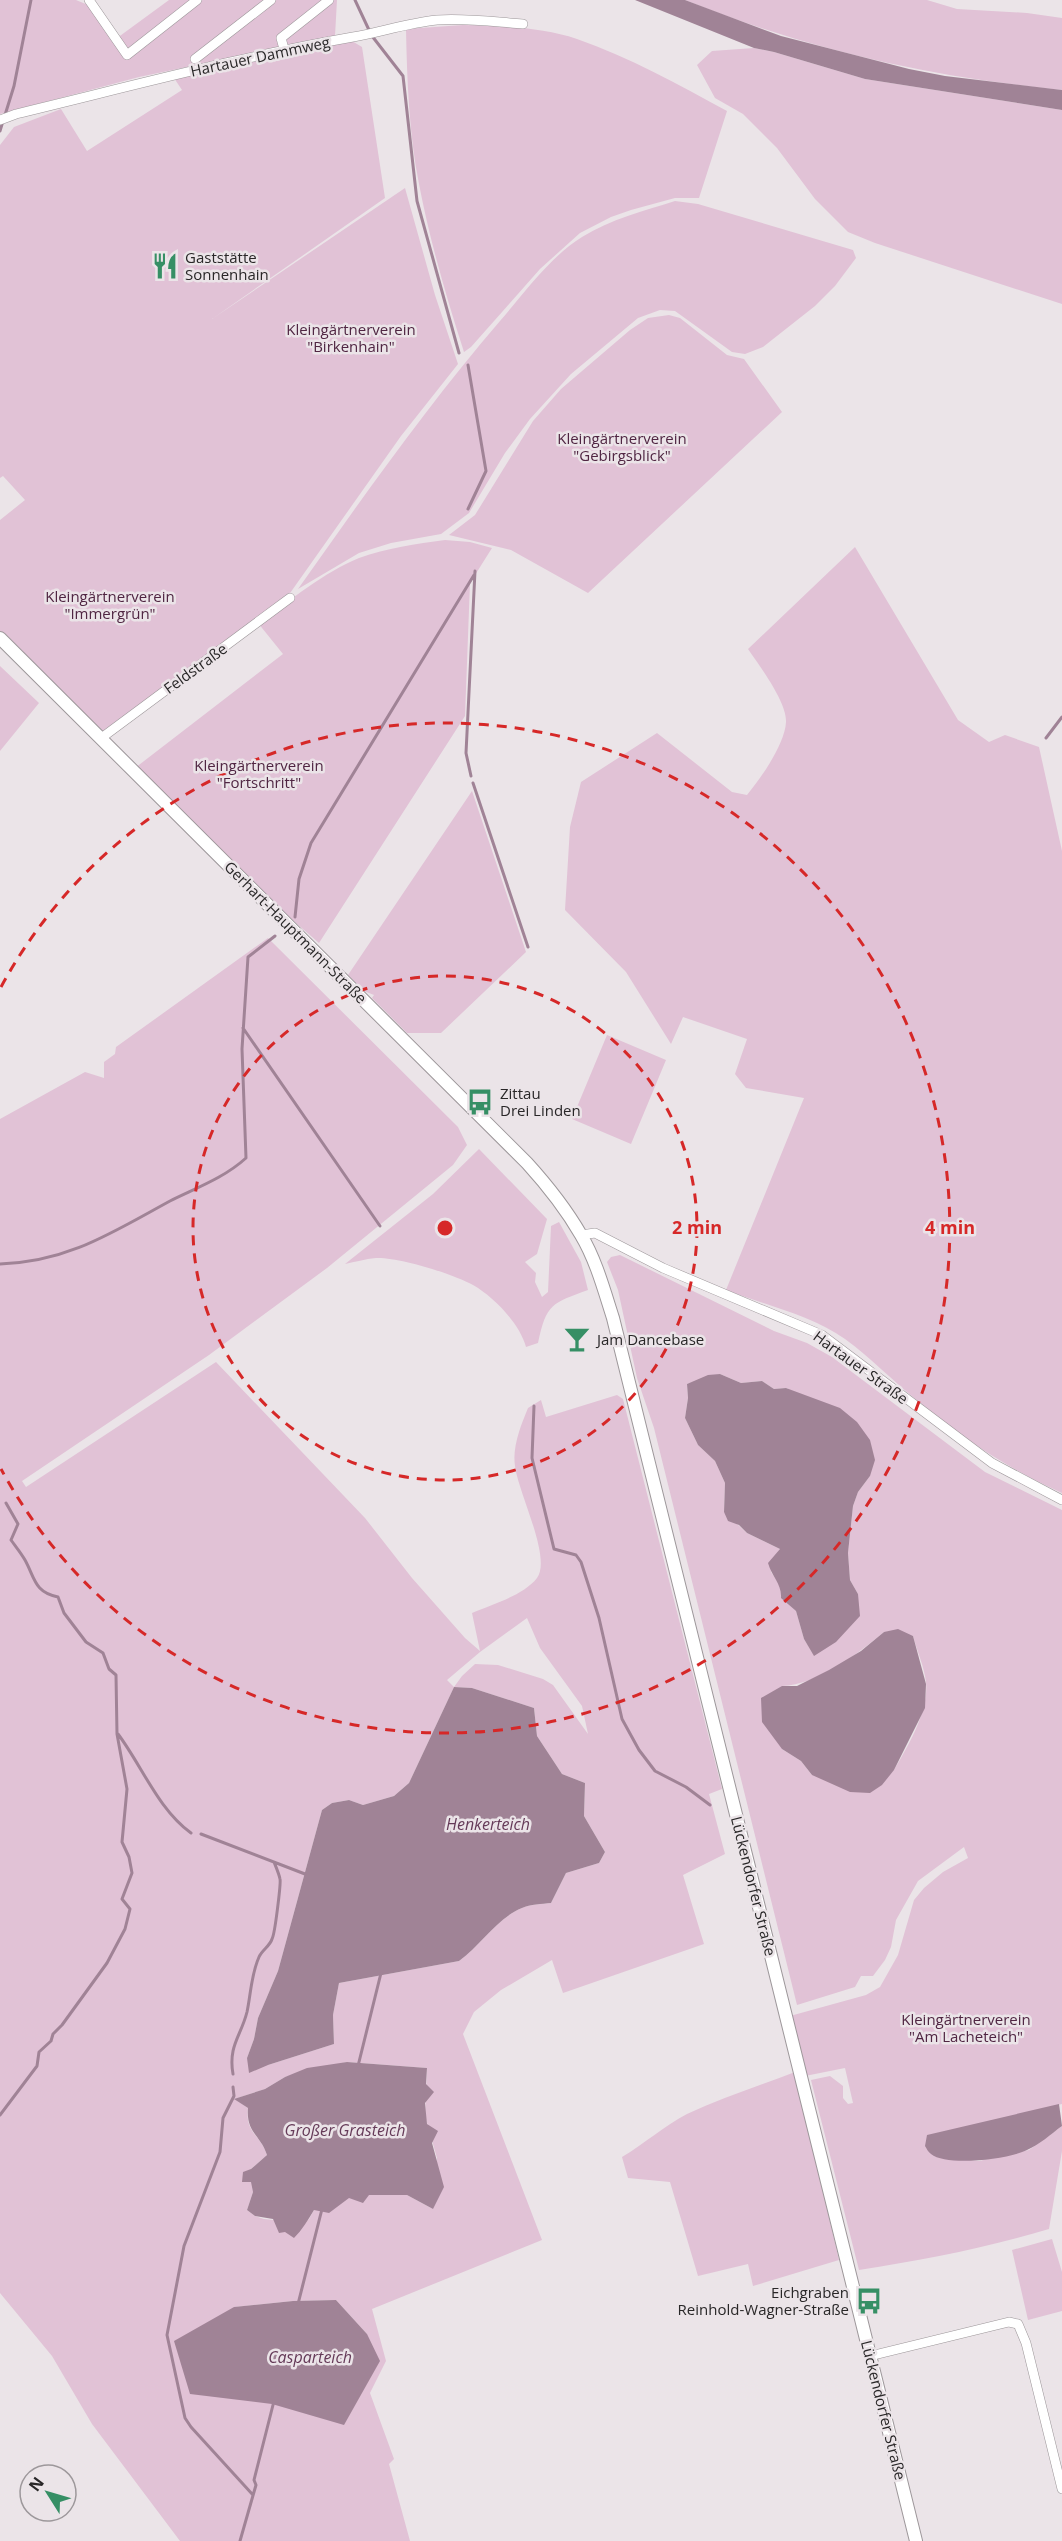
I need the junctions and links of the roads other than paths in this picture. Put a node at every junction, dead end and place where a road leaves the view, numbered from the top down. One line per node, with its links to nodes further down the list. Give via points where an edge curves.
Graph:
1 (88, 0): 2 (street, via 127,55)
2 (197, 0)
3 (271, 0): 7 (street)
4 (329, 0): 6 (street, via 281,38)
5 (523, 24): 6 (street, Hartauer Dammweg, via 436,20)
6 (284, 49): 8 (street, Hartauer Dammweg)
7 (195, 59)
8 (0, 120)
9 (290, 598): 11 (street, Feldstraße)
10 (0, 638): 11 (main road, Gerhart-Hauptmann-Straße)
11 (100, 739): 12 (main road, Gerhart-Hauptmann-Straße, via 527,1163 549,1187)
12 (581, 1235): 13 (street, Hartauer Straße, via 595,1233 663,1268 822,1335 992,1463); 14 (main road, Lückendorfer Straße, via 613,1318)
13 (1062, 1500)
14 (870, 2356): 15 (street, via 1009,2322 1018,2324); 16 (main road, Lückendorfer Straße)
15 (1062, 2489)
16 (916, 2541)

